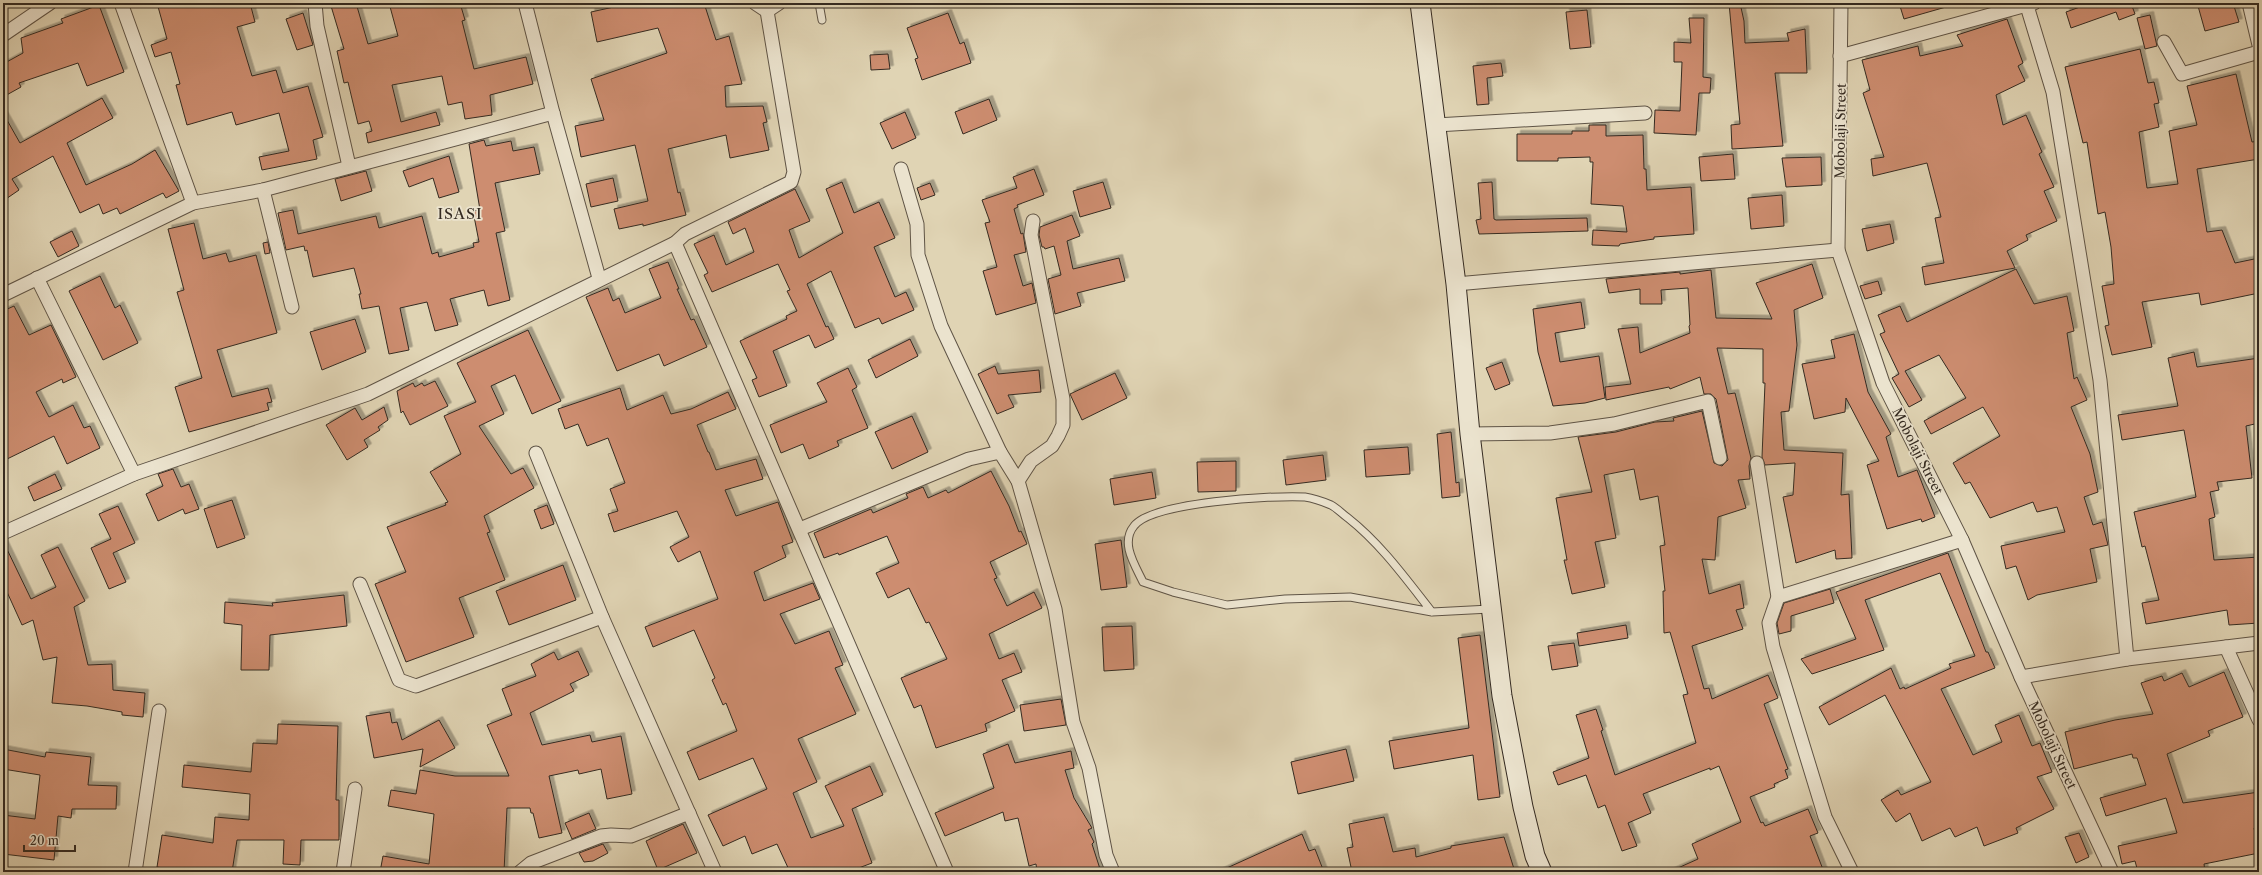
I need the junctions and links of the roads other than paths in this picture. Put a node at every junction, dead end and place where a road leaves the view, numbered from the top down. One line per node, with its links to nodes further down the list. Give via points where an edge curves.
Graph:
1 (50, 3): 14 (street)
2 (121, 3): 25 (street)
3 (315, 3): 22 (street, via 317,26)
4 (526, 3): 19 (street)
5 (755, 3): 12 (street)
6 (779, 3): 12 (street)
7 (819, 3): 13 (lane)
8 (1420, 3): 21 (street)
9 (1841, 3): 18 (street, Mobolaji Street)
10 (2249, 3): 16 (street)
11 (2030, 4): 18 (street); 51 (street, via 2053,92 2100,380)
12 (767, 11): 27 (street, via 794,172 791,182 685,234)
13 (822, 20)
14 (3, 35)
15 (2164, 42): 17 (street, via 2182,74)
16 (2259, 45)
17 (2259, 52)
18 (1840, 56): 28 (street, Mobolaji Street)
19 (553, 113): 22 (street); 30 (street)
20 (1645, 113): 21 (street)
21 (1436, 125): 31 (street)
22 (349, 166): 24 (street)
23 (901, 169): 35 (street, via 917,224 918,255 941,326)
24 (263, 190): 25 (street); 33 (street)
25 (194, 203): 29 (street, via 134,234)
26 (1033, 221): 40 (street, via 1031,235 1063,399 1063,425 1052,446 1031,461)
27 (675, 243): 30 (street); 41 (street)
28 (1838, 250): 31 (street); 43 (street, Mobolaji Street, via 1884,383)
29 (37, 278): 32 (street); 39 (street)
30 (599, 278): 39 (street, via 368,394)
31 (1456, 284): 34 (street)
32 (3, 295)
33 (292, 307)
34 (1470, 434): 37 (street, via 1557,432 1614,424 1708,401); 46 (street)
35 (1000, 452): 40 (street); 41 (street, via 962,462)
36 (536, 453): 48 (street)
37 (1720, 458)
38 (1757, 463): 45 (street)
39 (134, 474): 42 (street)
40 (1018, 481): 62 (street, via 1055,609 1073,722 1089,768 1106,855)
41 (800, 529): 61 (street)
42 (3, 533)
43 (1962, 540): 45 (street); 52 (street, Mobolaji Street)
44 (360, 584): 48 (street, via 399,680 416,686)
45 (1778, 597): 64 (street, via 1769,623 1773,647 1825,816)
46 (1493, 608): 47 (lane); 63 (street, via 1502,696 1510,740 1523,807 1535,856)
47 (1432, 612): 47 (lane, via 1350,597 1285,598 1228,605 1173,592 1143,582 1128,548 1129,536 1134,526 1144,518 1177,508 1254,498 1306,497 1332,505 1356,525 1378,546)
48 (602, 617): 56 (street)
49 (2259, 643): 50 (street)
50 (2226, 647): 51 (street); 54 (street)
51 (2127, 659): 52 (street)
52 (2021, 677): 65 (street, Mobolaji Street)
53 (159, 711): 57 (street)
54 (2259, 720)
55 (355, 789): 58 (street)
56 (689, 813): 59 (street, via 631,836 601,836 531,863); 60 (street)
57 (135, 872)
58 (343, 872)
59 (520, 872)
60 (715, 872)
61 (947, 872)
62 (1113, 872)
63 (1542, 872)
64 (1852, 872)
65 (2112, 872)

